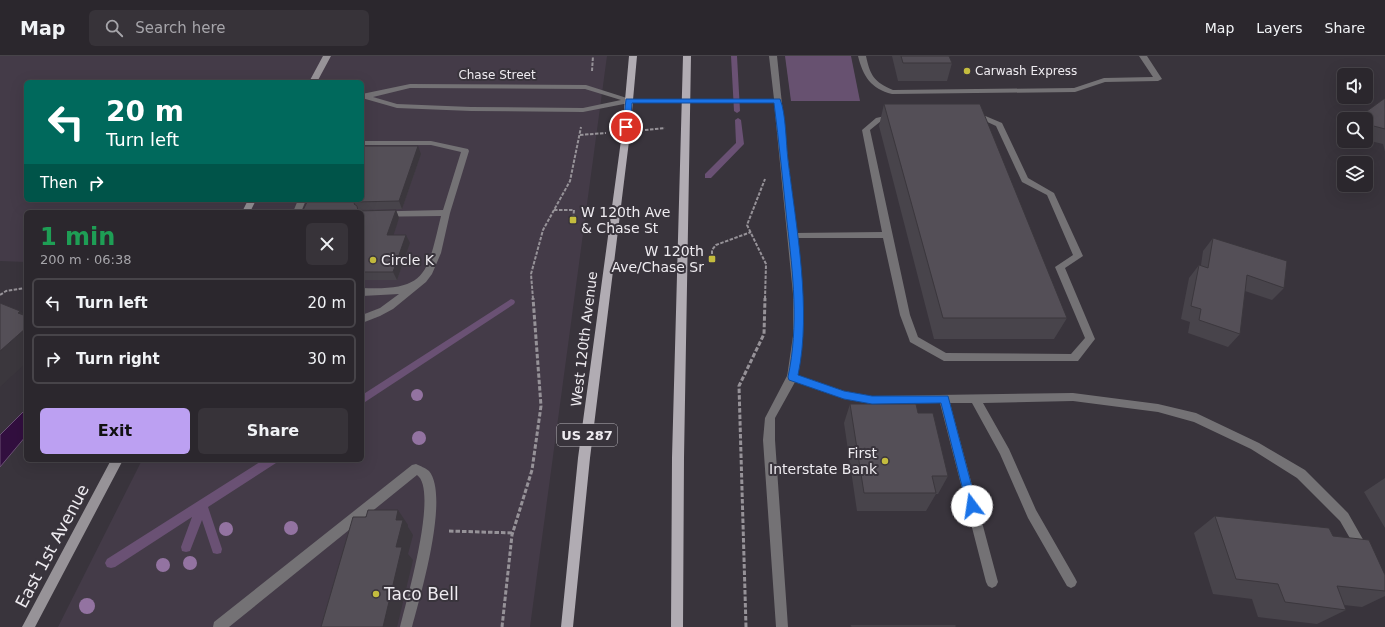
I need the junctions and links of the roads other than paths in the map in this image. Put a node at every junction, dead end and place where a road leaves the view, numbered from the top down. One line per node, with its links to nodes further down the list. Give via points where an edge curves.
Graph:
1 (327, 56): 7 (street)
2 (633, 56): 10 (main road, West 120th Avenue / US 287)
3 (687, 56): 11 (main road)
4 (773, 56): 12 (street)
5 (862, 56): 6 (street, via 867,75 874,83 883,89 900,92 1075,90 1104,80 1158,79)
6 (1143, 56)
7 (314, 80)
8 (364, 96): 10 (street, Chase Street, via 410,86 590,88)
9 (364, 96): 10 (street, Chase Street, via 397,106 471,109 583,110)
10 (629, 101): 11 (street, Chase Street); 33 (main road, West 120th Avenue / US 287, via 584,458)
11 (686, 101): 12 (street, Chase Street); 34 (main road)
12 (778, 101): 19 (street)
13 (902, 116): 18 (street, via 887,116 873,122 866,130)
14 (961, 116): 18 (street, via 983,116 999,124 1025,180 1050,193 1078,256 1060,267 1090,339 1074,358 944,357 914,339 905,315)
15 (364, 144): 16 (street, via 431,143 465,151)
16 (446, 213): 17 (street); 20 (street, via 430,272)
17 (364, 214)
18 (887, 235): 19 (street)
19 (793, 236): 23 (street, via 800,323 798,354)
20 (413, 287): 21 (street, via 388,293); 22 (street, via 399,302)
21 (364, 292)
22 (364, 318)
23 (792, 377): 25 (street, via 844,395 872,400); 35 (street, via 770,418 769,440)
24 (975, 398): 25 (street); 27 (street, via 1073,397 1158,408 1196,418 1255,446 1302,474 1344,517); 29 (street, via 1005,452 1032,514)
25 (944, 399): 28 (street)
26 (116, 462): 30 (street, East 1st Avenue)
27 (1366, 557)
28 (992, 582)
29 (1071, 582)
30 (28, 627)
31 (220, 627): 32 (street, via 416,469 426,476 432,495 430,521)
32 (406, 627)
33 (567, 627)
34 (677, 627)
35 (782, 627)

